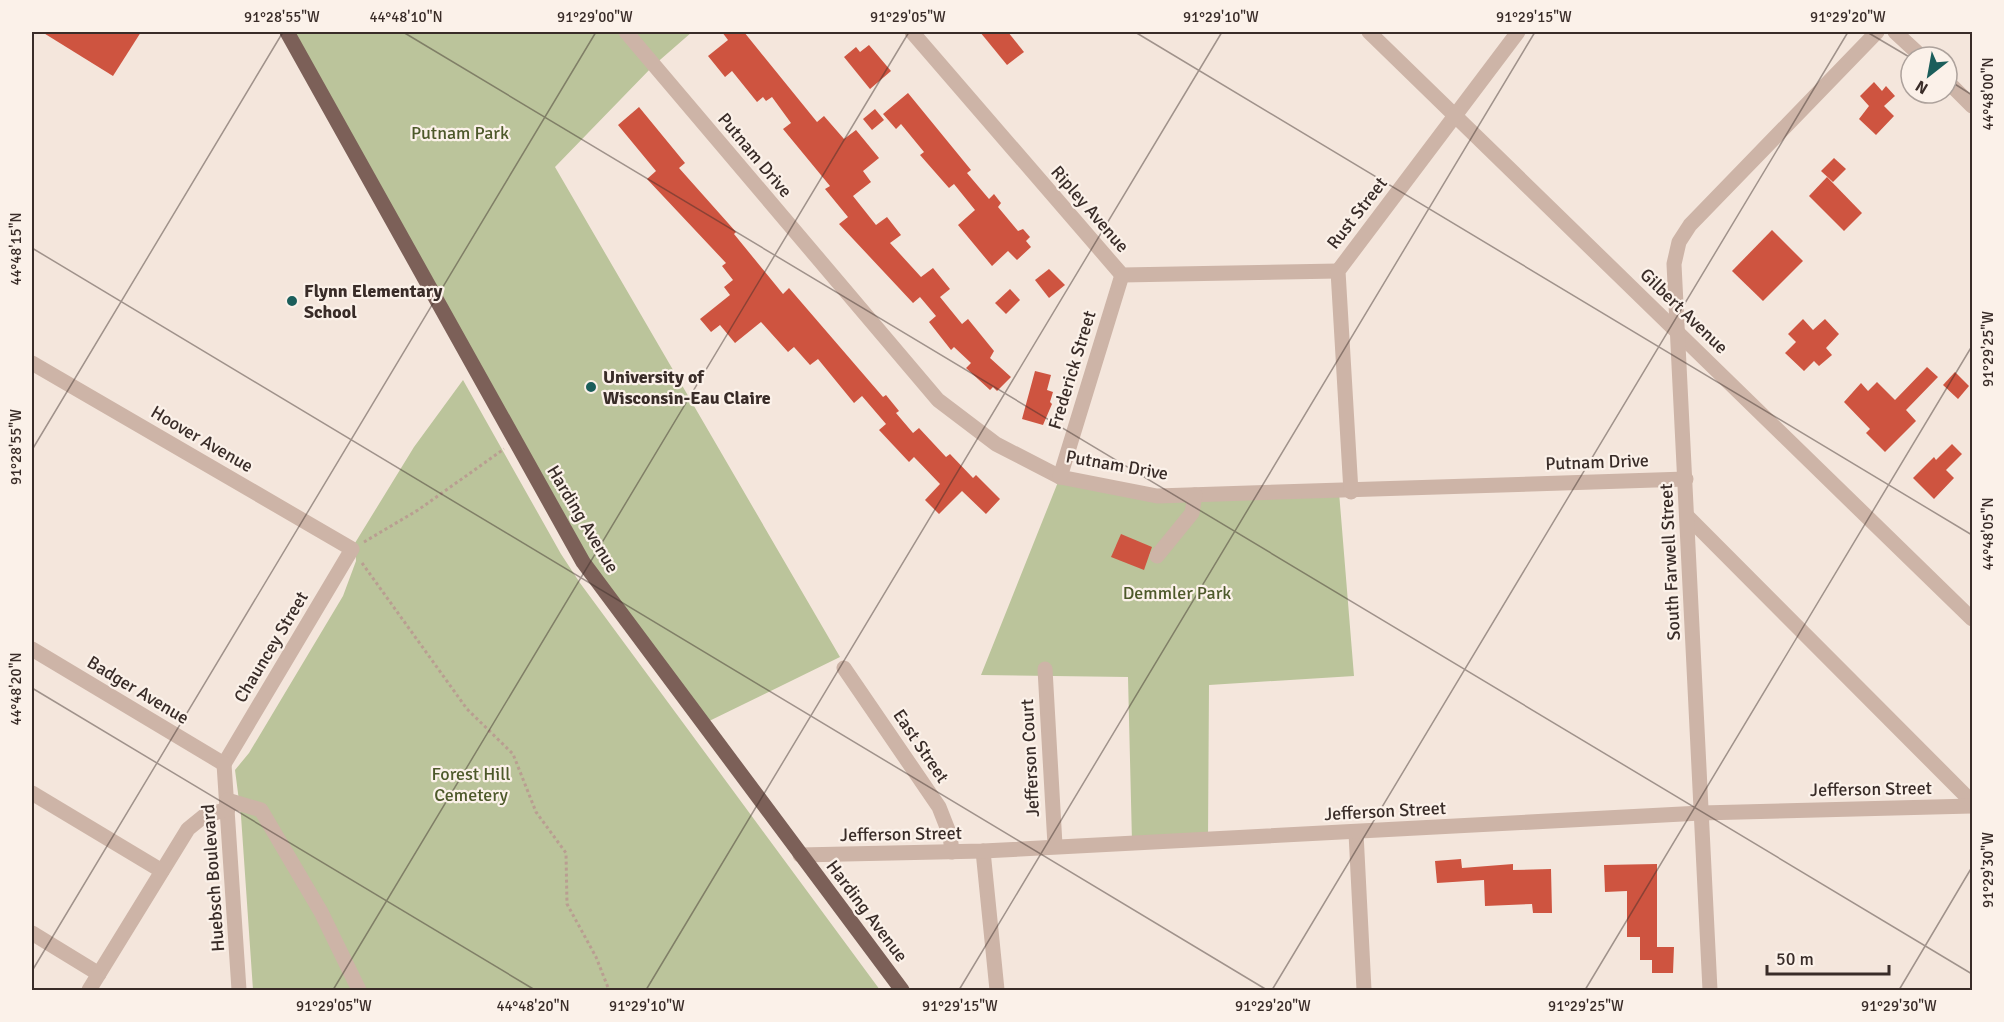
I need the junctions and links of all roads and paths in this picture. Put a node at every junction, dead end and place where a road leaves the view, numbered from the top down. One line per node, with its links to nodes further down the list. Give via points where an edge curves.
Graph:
1 (287, 32): 16 (main road, Harding Avenue)
2 (626, 32): 17 (street, Putnam Drive, via 938,400 996,444)
3 (912, 32): 13 (street, Ripley Avenue)
4 (1369, 32): 11 (street, Gilbert Avenue)
5 (1518, 32): 11 (street, Rust Street)
6 (1877, 32): 14 (street, South Farwell Street, via 1690,225 1679,242 1674,264)
7 (1895, 32): 8 (street)
8 (1909, 45)
9 (1959, 93): 10 (street)
10 (1972, 106)
11 (1457, 116): 12 (street, Rust Street); 14 (street, Gilbert Avenue)
12 (1338, 271): 13 (street, Ripley Avenue); 19 (street, Rust Street)
13 (1122, 275): 17 (street, Frederick Street)
14 (1675, 330): 18 (street, South Farwell Street); 24 (street, Gilbert Avenue)
15 (32, 363): 22 (street, Hoover Avenue)
16 (515, 441): 22 (path, via 418,510); 37 (main road, Harding Avenue, via 583,562)
17 (1060, 477): 20 (street, Putnam Drive, via 1157,496)
18 (1686, 478): 19 (street, Putnam Drive); 21 (street, South Farwell Street)
19 (1351, 492): 20 (street, Putnam Drive)
20 (1195, 495): 23 (street, via 1192,513)
21 (1687, 516): 31 (street); 32 (street, South Farwell Street)
22 (352, 549): 28 (street, Chauncey Street); 44 (path, via 467,709 513,754 536,812 566,853 567,904)
23 (1156, 556)
24 (1972, 619)
25 (32, 649): 28 (street, Badger Avenue)
26 (844, 668): 36 (street, East Street, via 939,807)
27 (1045, 669): 34 (street, Jefferson Court)
28 (224, 764): 30 (street, Huebsch Boulevard)
29 (32, 792): 38 (street)
30 (228, 804): 38 (street, via 188,829); 42 (street, Huebsch Boulevard); 43 (street, via 261,810 321,912)
31 (1972, 804): 32 (street, Jefferson Street)
32 (1701, 813): 33 (street, Jefferson Street); 48 (street, South Farwell Street)
33 (1356, 833): 34 (street, Jefferson Street); 47 (street)
34 (1055, 845): 35 (street, Jefferson Street)
35 (983, 851): 36 (street, Jefferson Street); 46 (street)
36 (952, 852): 37 (street, Jefferson Street)
37 (800, 855): 45 (main road, Harding Avenue)
38 (162, 871): 40 (street)
39 (32, 933): 40 (street)
40 (99, 974): 41 (street)
41 (89, 990)
42 (239, 990)
43 (359, 990)
44 (609, 990)
45 (902, 990)
46 (996, 990)
47 (1364, 990)
48 (1710, 990)

